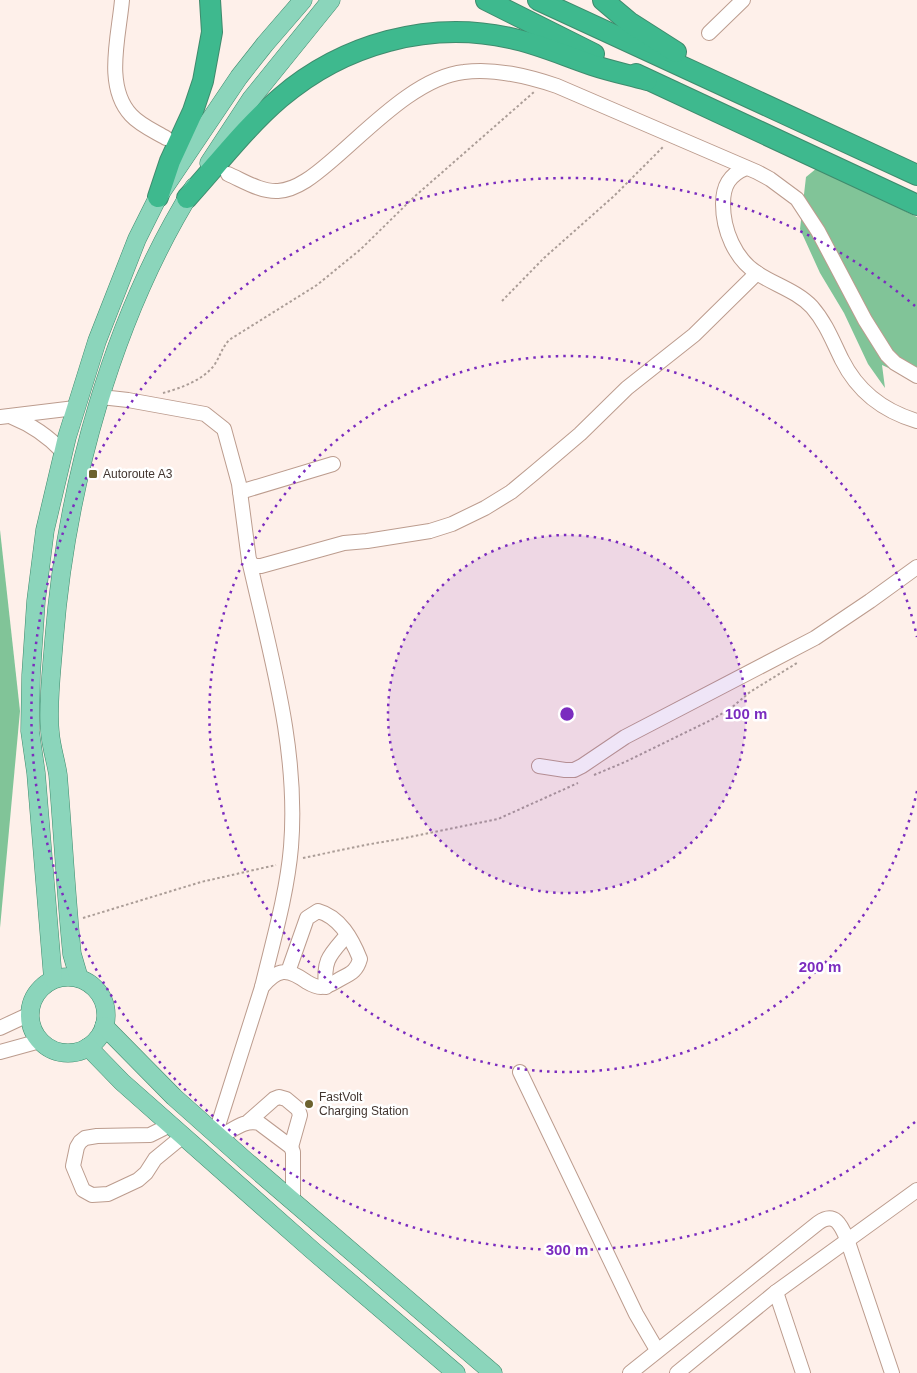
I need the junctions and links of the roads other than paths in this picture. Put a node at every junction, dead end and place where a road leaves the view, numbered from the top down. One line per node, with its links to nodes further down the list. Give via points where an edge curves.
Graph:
1 (122, 0): 12 (street, via 115,67 117,92 132,116)
2 (210, 0): 16 (highway, via 212,32 203,81)
3 (303, 0): 16 (main road, via 239,78)
4 (331, 0): 17 (main road, via 251,99)
5 (486, 0): 10 (highway)
6 (538, 0): 11 (highway)
7 (603, 0): 11 (highway, via 629,22)
8 (743, 0): 9 (street)
9 (709, 33)
10 (647, 80): 17 (highway, via 592,65 536,44 479,32 440,32 392,40 332,63 282,97); 18 (highway)
11 (735, 90): 15 (highway)
12 (166, 138)
13 (746, 168): 14 (street, via 545,82 497,72 462,72 422,87 390,110 321,170 290,188 271,191); 19 (street, via 727,182 723,195 724,219 734,248); 20 (street, via 770,179 797,199 887,355)
14 (228, 174)
15 (917, 175)
16 (158, 197): 22 (main road, via 137,239 96,341)
17 (188, 198): 21 (main road, via 167,234 138,297)
18 (917, 205)
19 (757, 273): 24 (street, via 798,295 814,309 860,388 874,401 900,416); 28 (street, via 694,335 627,388 580,434 511,492 484,508 430,531 344,543 261,566 253,566)
20 (917, 376)
21 (101, 398): 27 (street, via 205,414 224,429); 33 (main road, via 67,531 58,586 51,678 50,732 57,772 72,954)
22 (76, 408): 23 (street); 25 (main road)
23 (6, 417): 25 (street, via 34,427)
24 (917, 421)
25 (63, 452): 34 (main road, via 44,530 30,684 30,730)
26 (333, 464): 27 (street)
27 (240, 492): 28 (street)
28 (249, 560): 35 (street, via 284,712 293,805 290,862)
29 (917, 566): 30 (street, via 815,638 625,737 582,766 574,770)
30 (539, 766)
31 (347, 935): 32 (street, via 338,920 318,911 307,918); 36 (street, via 325,966); 36 (street, via 360,959 358,964 355,971)
32 (288, 972): 35 (street, via 272,976); 36 (street, via 313,985)
33 (79, 978): 34 (main road); 38 (main road, via 100,994 106,1013)
34 (53, 979): 37 (main road, via 38,991)
35 (262, 987): 46 (street)
36 (326, 987)
37 (30, 1014): 39 (street); 40 (main road, via 31,1026)
38 (104, 1026): 41 (main road); 46 (main road, via 174,1096)
39 (0, 1028)
40 (40, 1041): 41 (main road, via 63,1053); 42 (street)
41 (88, 1047): 45 (main road)
42 (0, 1052)
43 (520, 1072): 52 (street, via 636,1314)
44 (249, 1121): 46 (street); 47 (street, via 259,1123); 47 (street, via 274,1099 286,1099 300,1115)
45 (176, 1130): 45 (street, via 150,1135 84,1138 77,1147 73,1166 83,1190 92,1196 108,1194 138,1180); 53 (main road)
46 (218, 1134): 49 (main road)
47 (292, 1147): 49 (street)
48 (917, 1190): 50 (street)
49 (292, 1200): 54 (main road)
50 (847, 1239): 51 (street); 52 (street, via 838,1222 832,1218 824,1219); 58 (street)
51 (776, 1292): 56 (street); 57 (street)
52 (657, 1350): 55 (street)
53 (456, 1373)
54 (494, 1373)
55 (630, 1373)
56 (677, 1373)
57 (803, 1373)
58 (892, 1373)

